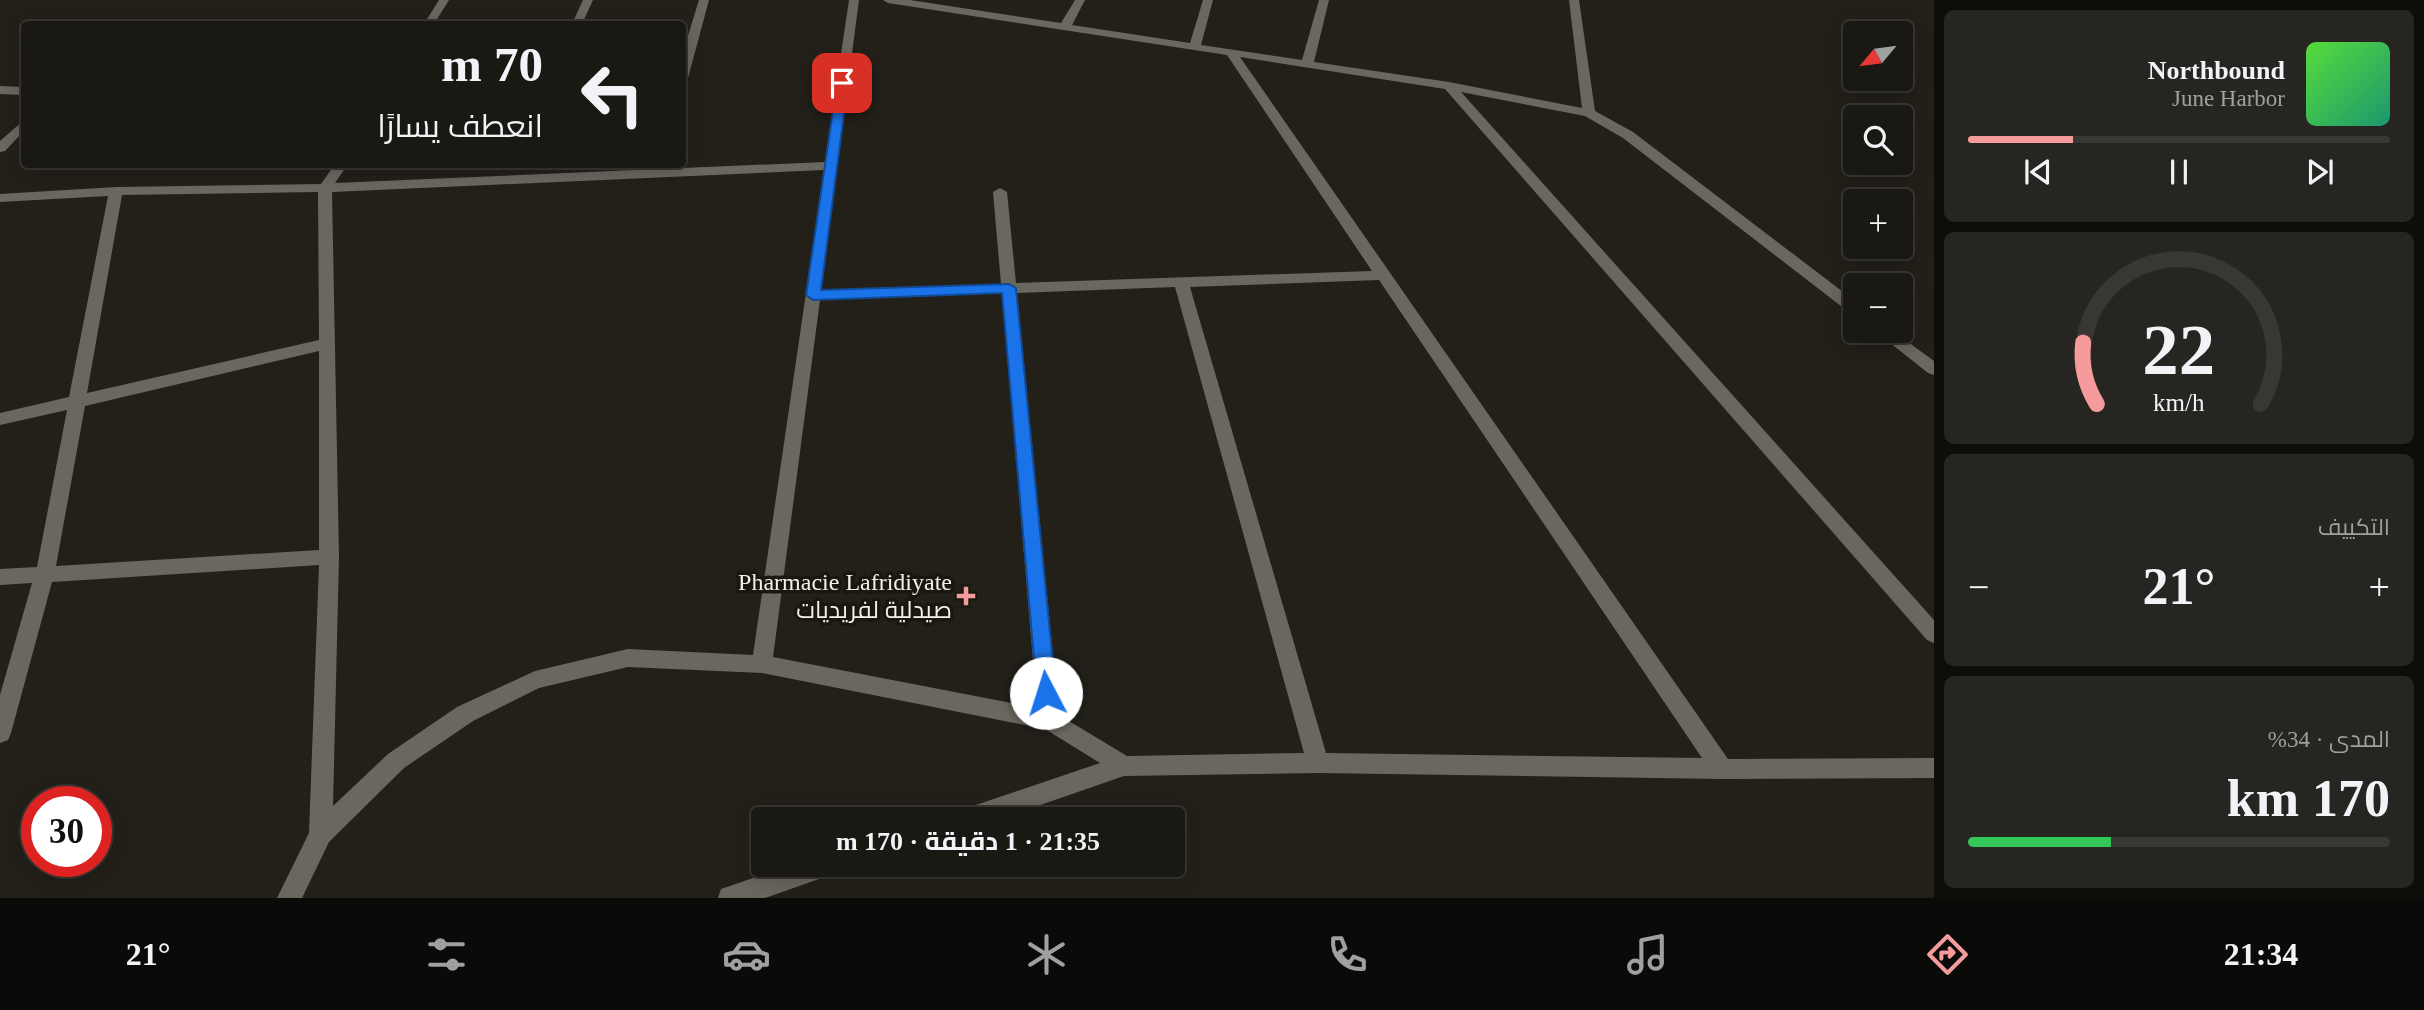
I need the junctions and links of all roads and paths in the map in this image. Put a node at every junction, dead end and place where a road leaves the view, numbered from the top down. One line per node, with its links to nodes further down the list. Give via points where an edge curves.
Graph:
1 (443, 0): 11 (street)
2 (587, 0): 12 (street)
3 (704, 0): 16 (street)
4 (854, 0): 24 (street)
5 (888, 0): 10 (street)
6 (1080, 0): 13 (street)
7 (1208, 0): 14 (street)
8 (1324, 0): 17 (street)
9 (1574, 0): 21 (street)
10 (951, 5): 13 (street)
11 (431, 21)
12 (578, 21)
13 (1066, 27): 14 (street)
14 (1195, 47): 15 (street)
15 (1231, 53): 17 (street); 33 (street)
16 (686, 64)
17 (1307, 64): 18 (street)
18 (1449, 86): 21 (street); 46 (street)
19 (0, 90): 20 (street)
20 (21, 91)
21 (1589, 113): 37 (street, via 1628,135)
22 (21, 127): 23 (street)
23 (0, 148)
24 (831, 166): 27 (street); 36 (street)
25 (339, 168): 29 (street)
26 (658, 168): 28 (street)
27 (686, 168)
28 (514, 171): 29 (street)
29 (325, 188): 30 (street); 39 (street)
30 (116, 191): 32 (street); 41 (street)
31 (1000, 192): 35 (street)
32 (0, 198)
33 (1384, 275): 34 (street); 53 (street)
34 (1181, 282): 35 (street); 50 (street)
35 (1009, 288): 36 (street); 48 (street)
36 (813, 295): 47 (street)
37 (1843, 300)
38 (1900, 343): 40 (street)
39 (327, 344): 41 (street); 43 (street)
40 (1934, 369)
41 (79, 400): 42 (street); 44 (street)
42 (0, 419)
43 (329, 557): 44 (street); 55 (street)
44 (45, 573): 45 (street); 49 (street)
45 (0, 577)
46 (1934, 634)
47 (762, 664): 48 (street); 55 (street, via 628,658 535,680 465,714 396,761)
48 (1049, 720): 51 (street)
49 (0, 733)
50 (1318, 763): 51 (street); 53 (street)
51 (1124, 766): 54 (street)
52 (1934, 768): 53 (street)
53 (1722, 769)
54 (1003, 807)
55 (321, 834): 57 (street)
56 (792, 877): 58 (street)
57 (289, 898)
58 (730, 898)

